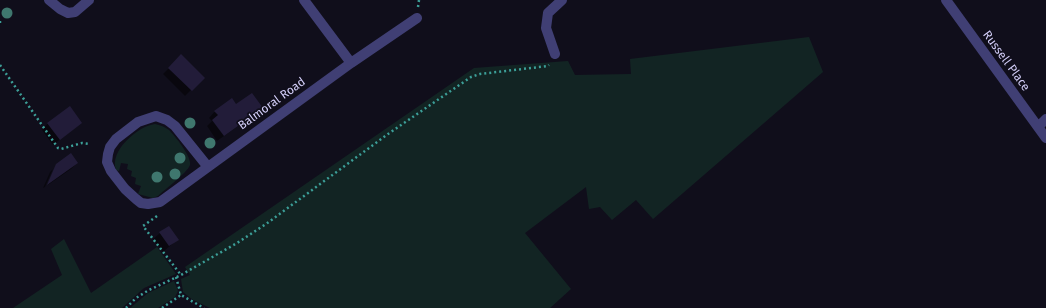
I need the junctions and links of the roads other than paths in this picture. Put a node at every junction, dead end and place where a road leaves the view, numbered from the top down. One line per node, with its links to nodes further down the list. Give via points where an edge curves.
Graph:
1 (49, 0): 2 (street, via 68,13 76,12)
2 (89, 0)
3 (304, 0): 8 (street)
4 (562, 0): 7 (street, via 548,13 546,28)
5 (946, 0): 10 (street, Russell Place)
6 (417, 18): 8 (street, Balmoral Road)
7 (555, 54)
8 (351, 63): 12 (street, Balmoral Road)
9 (1046, 119): 10 (street)
10 (1038, 126): 11 (street, Russell Place)
11 (1046, 138)
12 (208, 167): 12 (street, Balmoral Road, via 160,202 148,204 136,199 117,179 107,162 110,147 116,140 138,122 156,116 168,120 175,126)

